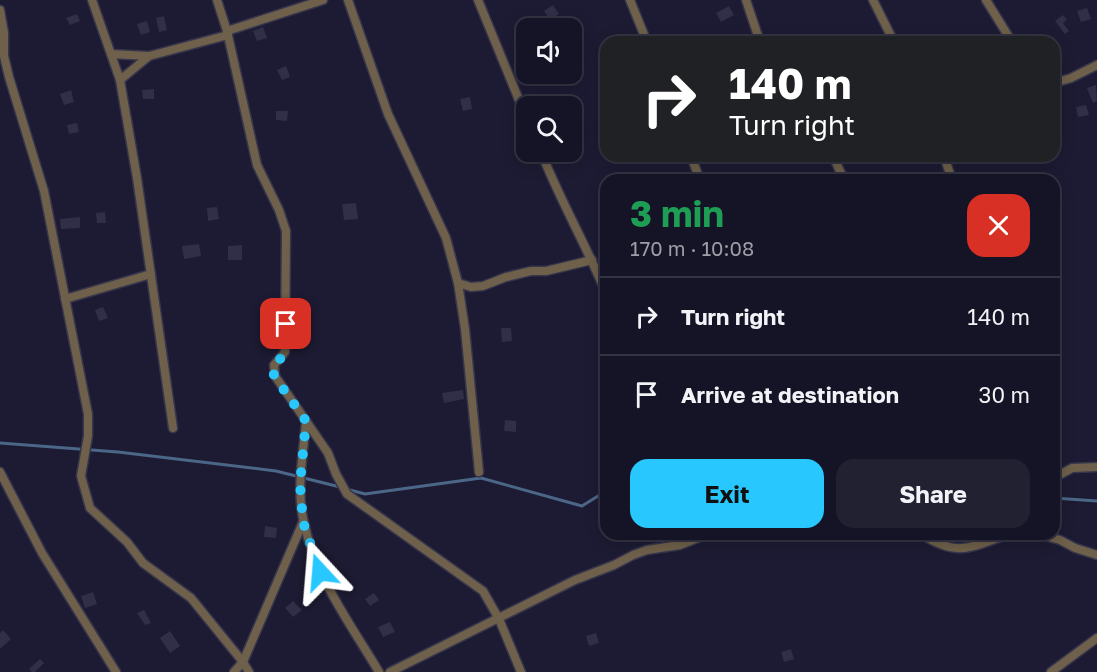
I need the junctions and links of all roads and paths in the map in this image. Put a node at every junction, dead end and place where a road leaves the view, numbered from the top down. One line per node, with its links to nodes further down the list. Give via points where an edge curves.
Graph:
1 (92, 0): 16 (street)
2 (217, 0): 11 (street)
3 (323, 0): 11 (street)
4 (348, 0): 28 (street, via 388,114 446,238)
5 (478, 0): 21 (street)
6 (630, 0): 12 (street)
7 (746, 0): 13 (street)
8 (873, 0): 14 (street)
9 (986, 0): 15 (street)
10 (0, 10): 29 (street, via 4,56 44,191)
11 (228, 33): 17 (street); 30 (street, via 257,165 286,231 285,352 274,365 274,376)
12 (645, 36)
13 (758, 36)
14 (891, 36)
15 (1008, 36)
16 (111, 54): 17 (street); 19 (street)
17 (149, 56): 19 (street)
18 (1097, 65): 20 (street)
19 (120, 80): 26 (street)
20 (1060, 81)
21 (517, 96)
22 (545, 162): 23 (street)
23 (592, 260): 25 (street); 28 (street, via 514,274 483,286)
24 (600, 270): 25 (street)
25 (597, 271): 27 (street)
26 (151, 274): 29 (street); 31 (street)
27 (600, 278)
28 (458, 283): 34 (street)
29 (65, 299): 44 (street, via 88,414 81,476 90,508 127,542 143,563 190,598)
30 (306, 421): 36 (street, via 300,484); 42 (street, via 328,453 347,494 483,591)
31 (173, 428)
32 (1097, 467): 35 (street, via 1072,468)
33 (0, 472): 45 (street, via 42,553)
34 (479, 472)
35 (1060, 475)
36 (303, 522): 44 (street); 48 (street, via 320,572)
37 (693, 540): 42 (street, via 633,555)
38 (931, 540): 39 (street, via 957,549)
39 (992, 540)
40 (1060, 540): 41 (street)
41 (1097, 555)
42 (499, 619): 49 (street); 50 (street)
43 (1097, 638): 51 (street)
44 (243, 662): 46 (street); 47 (street)
45 (116, 672)
46 (234, 672)
47 (249, 672)
48 (379, 672)
49 (390, 672)
50 (521, 672)
51 (1050, 672)

